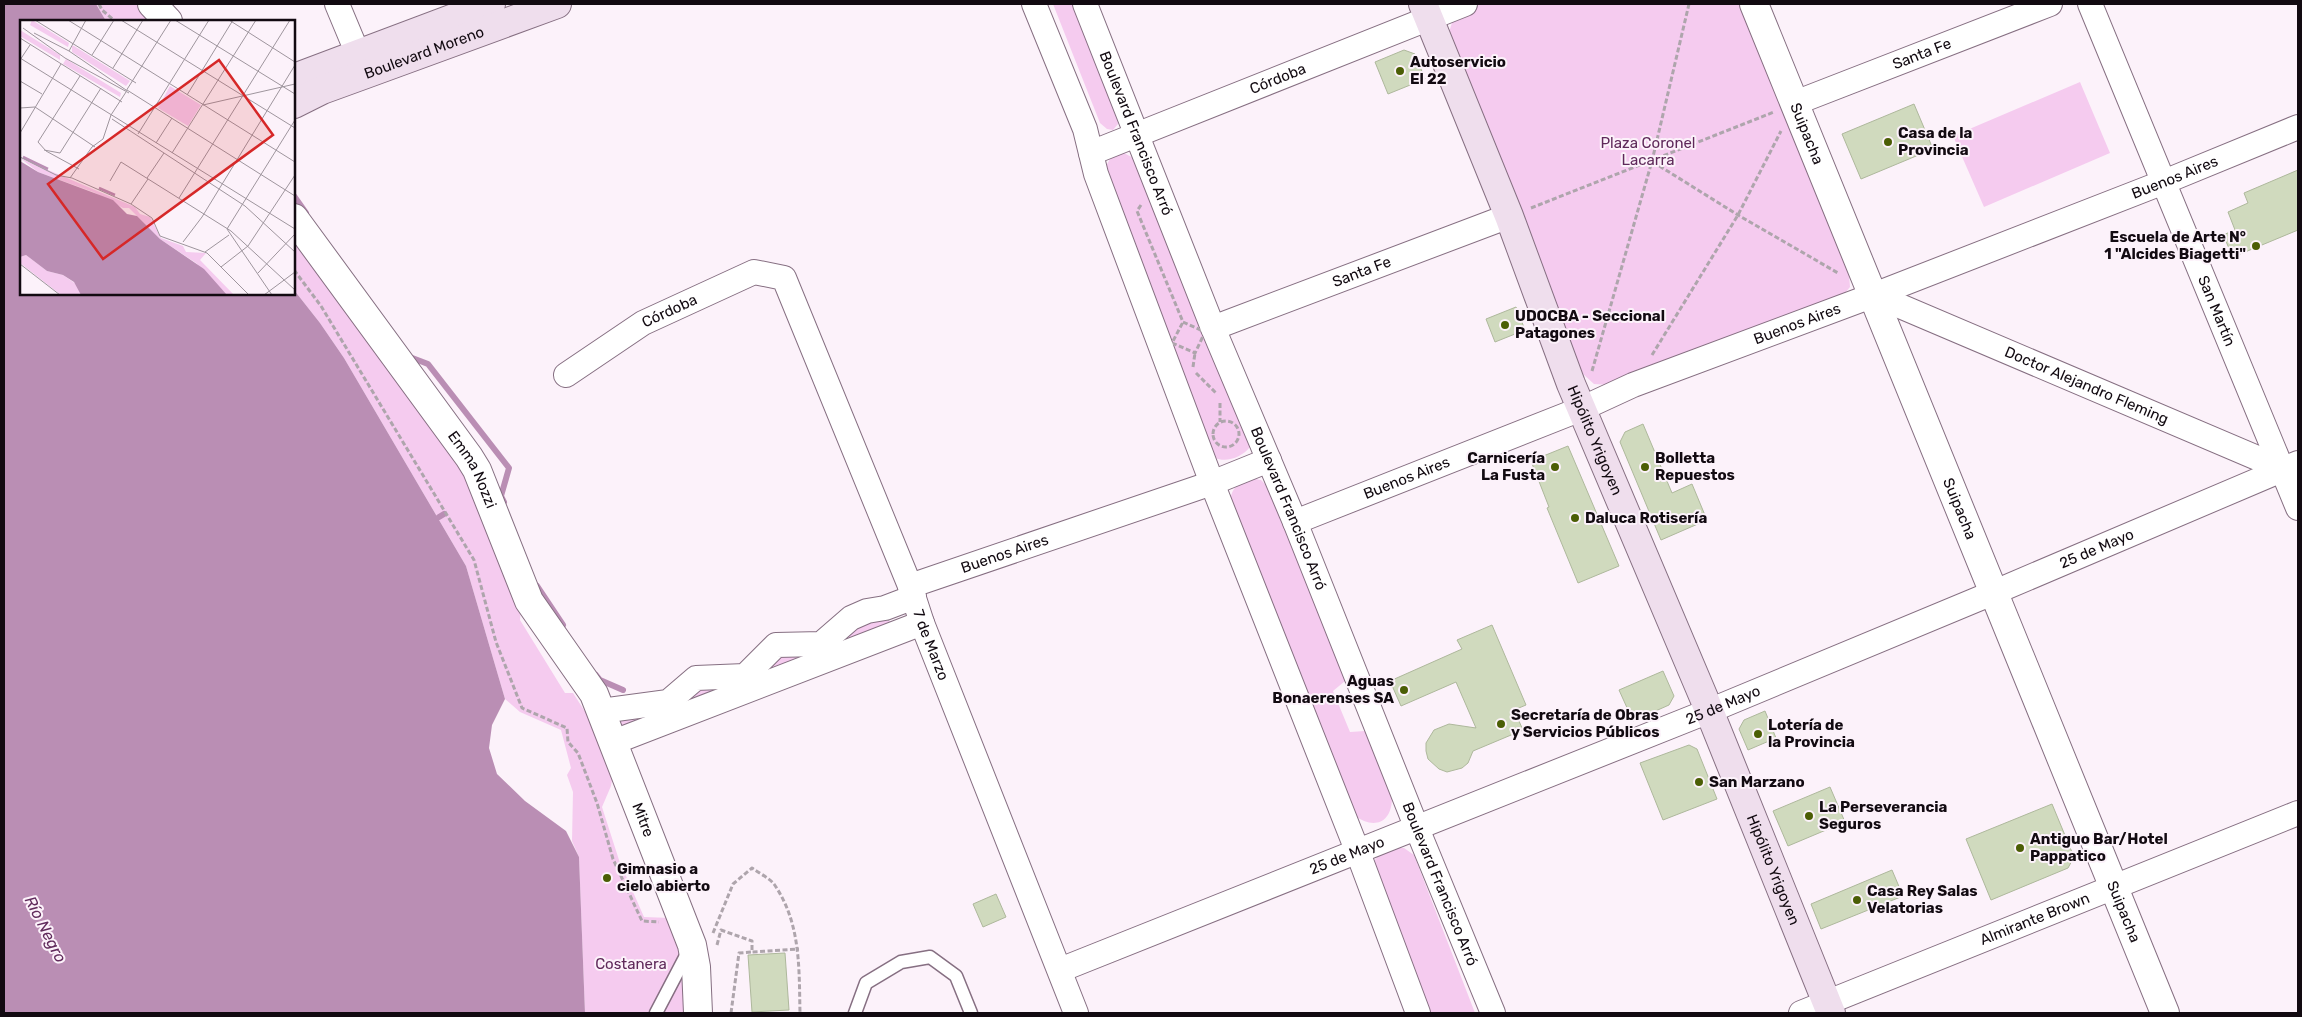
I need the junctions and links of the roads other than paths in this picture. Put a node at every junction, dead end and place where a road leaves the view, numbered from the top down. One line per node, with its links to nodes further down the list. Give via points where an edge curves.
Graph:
1 (152, 4): 12 (street)
2 (337, 4): 13 (street)
3 (491, 4): 13 (main road, Boulevard Moreno)
4 (557, 4): 13 (main road, Boulevard Moreno)
5 (1034, 4): 19 (street)
6 (1085, 4): 18 (street, Boulevard Francisco Arró)
7 (1465, 4): 11 (street, Córdoba)
8 (1754, 4): 16 (street, Suipacha)
9 (2050, 4): 16 (street, Santa Fe)
10 (2090, 4): 20 (street, San Martín)
11 (1426, 11): 18 (street, Córdoba); 21 (main road, Hipólito Yrigoyen)
12 (167, 20)
13 (362, 63): 14 (main road, Boulevard Moreno); 15 (main road, Boulevard Moreno)
14 (295, 78)
15 (295, 104)
16 (1795, 104): 24 (street, Suipacha)
17 (2298, 127): 20 (street, Buenos Aires)
18 (1137, 134): 19 (street, Córdoba); 25 (street, Boulevard Francisco Arró)
19 (1091, 153): 30 (street, via 1096,174)
20 (2164, 182): 24 (street, Buenos Aires); 29 (street, San Martín)
21 (1509, 216): 25 (street, Santa Fe); 27 (main road, Hipólito Yrigoyen)
22 (295, 219): 36 (street, Emma Nozzi, via 469,457 529,601 588,686)
23 (784, 278): 26 (street, Córdoba, via 754,272 643,323); 33 (street, 7 de Marzo)
24 (1874, 295): 27 (street, Buenos Aires, via 1633,385); 29 (street, Doctor Alejandro Fleming); 34 (street, Suipacha)
25 (1213, 328): 28 (street, Boulevard Francisco Arró)
26 (566, 375)
27 (1581, 409): 32 (street, Buenos Aires); 37 (main road, Hipólito Yrigoyen)
28 (1269, 460): 30 (street, Buenos Aires); 32 (street, Boulevard Francisco Arró)
29 (2293, 469): 31 (street, San Martín); 34 (street, 25 de Mayo)
30 (1212, 483): 33 (street, Buenos Aires); 41 (street)
31 (2298, 508)
32 (1295, 522): 40 (street, Boulevard Francisco Arró)
33 (912, 592): 35 (street, 7 de Marzo); 36 (street, Buenos Aires, via 885,608 851,618 821,644 776,646 745,676 696,678 663,704)
34 (1995, 592): 37 (street, 25 de Mayo); 42 (street, Suipacha)
35 (922, 623): 38 (street); 44 (street, 7 de Marzo)
36 (601, 711): 38 (street, Emma Nozzi)
37 (1709, 711): 40 (street, 25 de Mayo); 45 (main road, Hipólito Yrigoyen)
38 (614, 742): 43 (street, Mitre)
39 (2298, 814): 42 (street, Almirante Brown)
40 (1416, 826): 41 (street, 25 de Mayo); 52 (street, Boulevard Francisco Arró)
41 (1357, 850): 44 (street, 25 de Mayo); 51 (street)
42 (2114, 888): 45 (street, Almirante Brown); 54 (street, Suipacha)
43 (707, 942): 46 (lane); 47 (street, Mitre, via 696,967)
44 (1060, 970): 50 (street, 7 de Marzo)
45 (1829, 1008): 53 (street, Almirante Brown)
46 (656, 1013)
47 (698, 1013)
48 (855, 1013): 49 (lane, via 866,983 901,962 930,957 956,976)
49 (971, 1013)
50 (1076, 1013)
51 (1418, 1013)
52 (1493, 1013)
53 (1801, 1013)
54 (2165, 1013)

